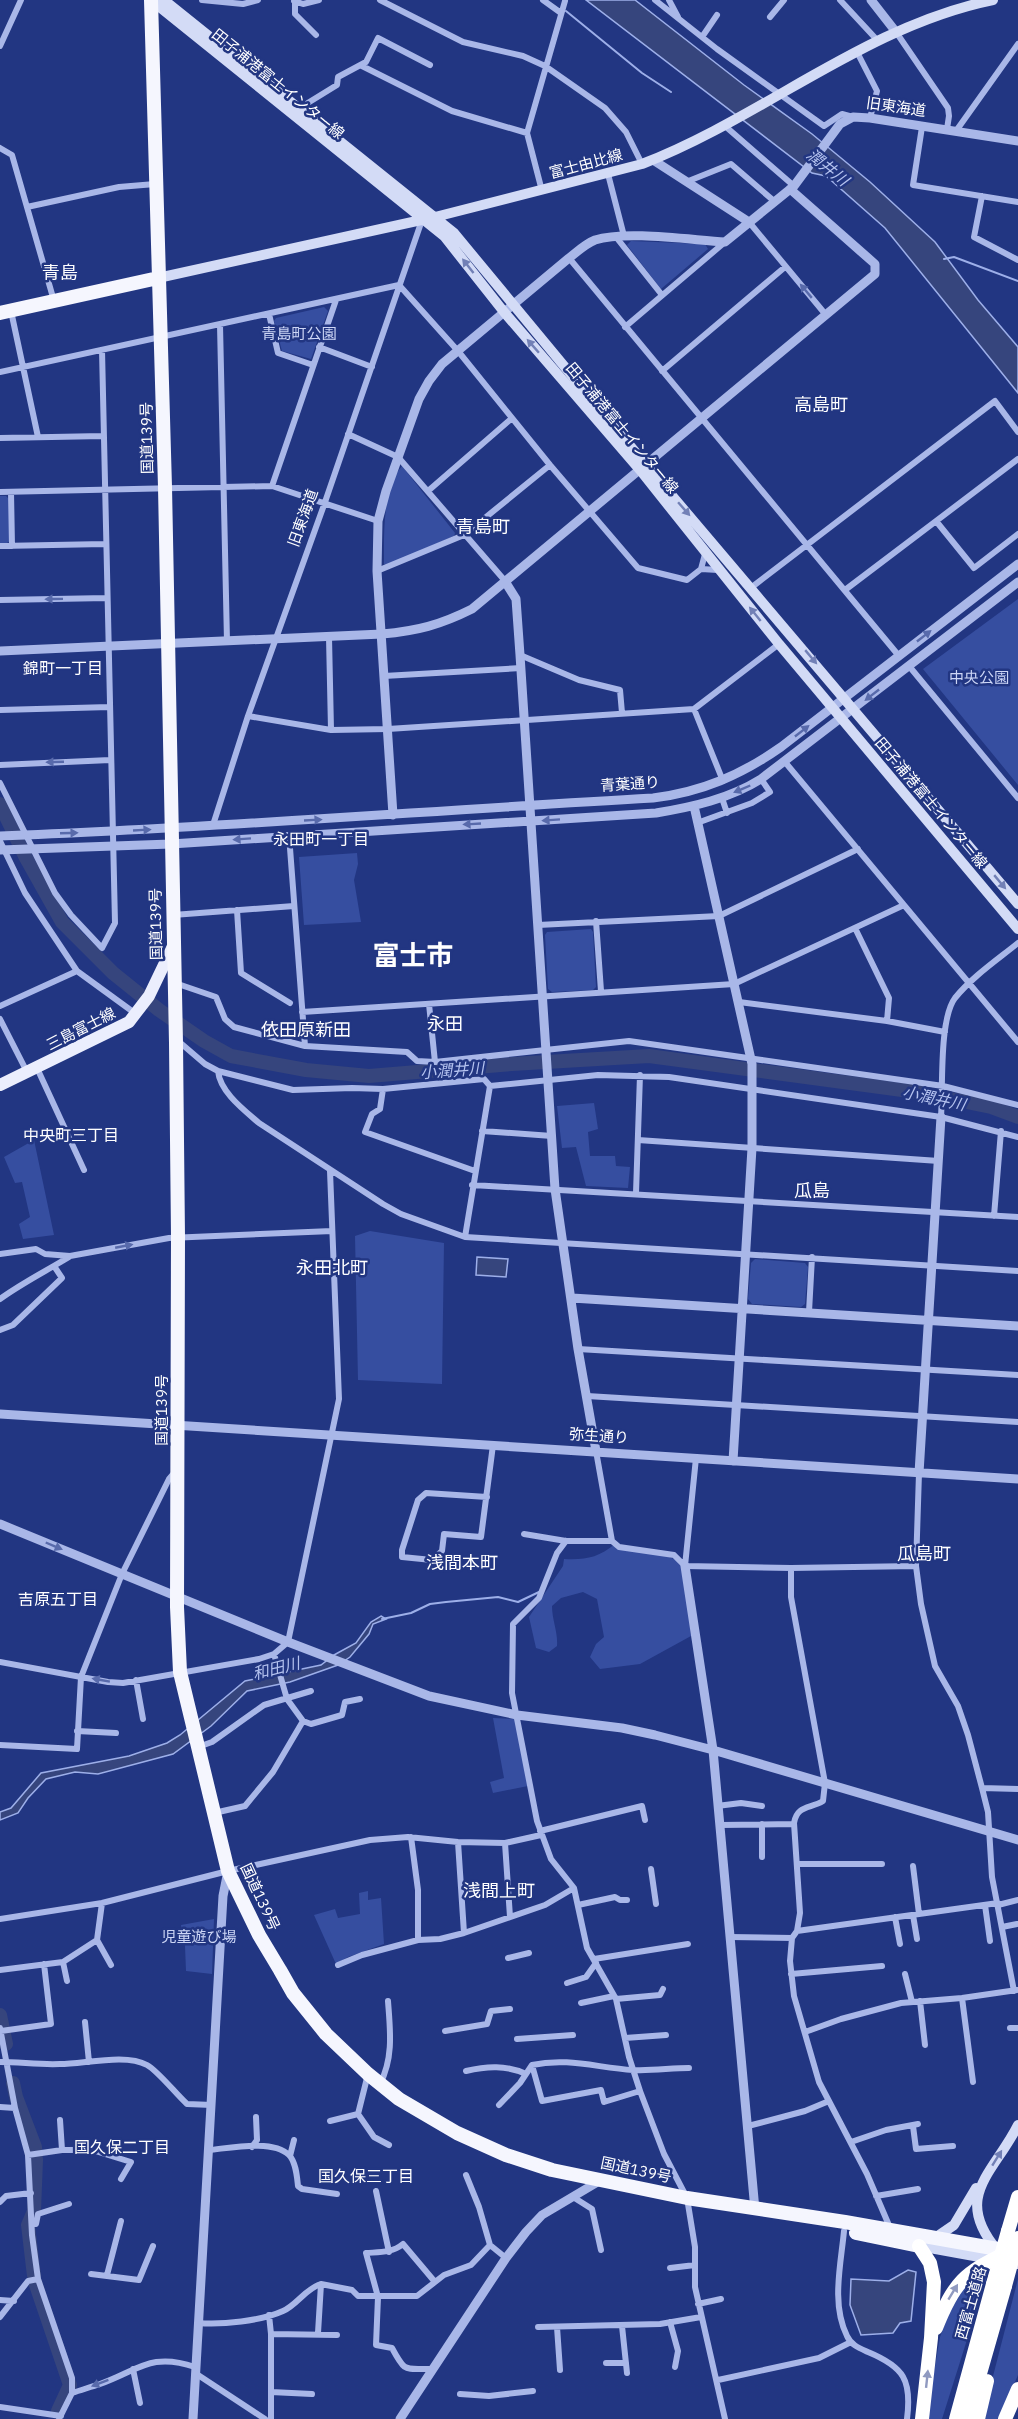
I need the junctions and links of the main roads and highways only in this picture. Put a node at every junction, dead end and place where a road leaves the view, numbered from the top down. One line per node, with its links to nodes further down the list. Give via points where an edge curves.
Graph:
1 (151, 0): 5 (main road, 田子浦港富士インター線); 6 (highway, 国道139号)
2 (164, 0): 4 (main road, 田子浦港富士インター線)
3 (993, 0): 4 (main road, 富士由比線, via 896,32 727,125 653,160)
4 (435, 217): 5 (main road, 富士由比線); 7 (main road, 田子浦港富士インター線, via 454,233)
5 (422, 220): 6 (main road, 富士由比線); 7 (main road, 田子浦港富士インター線, one-way to 5, via 444,236)
6 (158, 278): 8 (highway); 12 (highway, 国道139号)
7 (509, 309): 9 (main road, 田子浦港富士インター線)
8 (6, 311)
9 (643, 468): 10 (main road, 田子浦港富士インター線, one-way to 10, via 752,587); 11 (main road, 田子浦港富士インター線, one-way to 9, via 778,644 705,554)
10 (1018, 904)
11 (1018, 929)
12 (173, 946): 13 (main road, 三島富士線, via 142,1006 122,1026); 17 (highway, 国道139号, via 180,1672 228,1871 293,1993 326,2034 399,2099 448,2129 552,2170)
13 (0, 1085)
14 (1018, 2125): 15 (main road, one-way to 14)
15 (982, 2183): 19 (main road, via 954,2225); 21 (main road, via 977,2200 979,2221 983,2231)
16 (1018, 2197): 18 (highway, 西富士道路)
17 (755, 2210): 19 (highway, 国道139号); 20 (highway, 国道139号)
18 (1013, 2235): 22 (highway, 西富士道路, bridge)
19 (935, 2238): 21 (highway, 国道139号)
20 (919, 2246): 21 (main road); 23 (highway, via 930,2263 934,2282)
21 (1009, 2257): 23 (highway, one-way to 21, via 960,2281 979,2266)
22 (991, 2315): 26 (highway, via 969,2351); 27 (highway, 西富士道路); 28 (highway, 西富士道路); 29 (highway, via 987,2380)
23 (931, 2338): 25 (highway, one-way to 23)
24 (1018, 2390): 30 (highway)
25 (922, 2419)
26 (949, 2419)
27 (956, 2419)
28 (967, 2419)
29 (978, 2419)
30 (1005, 2419)

